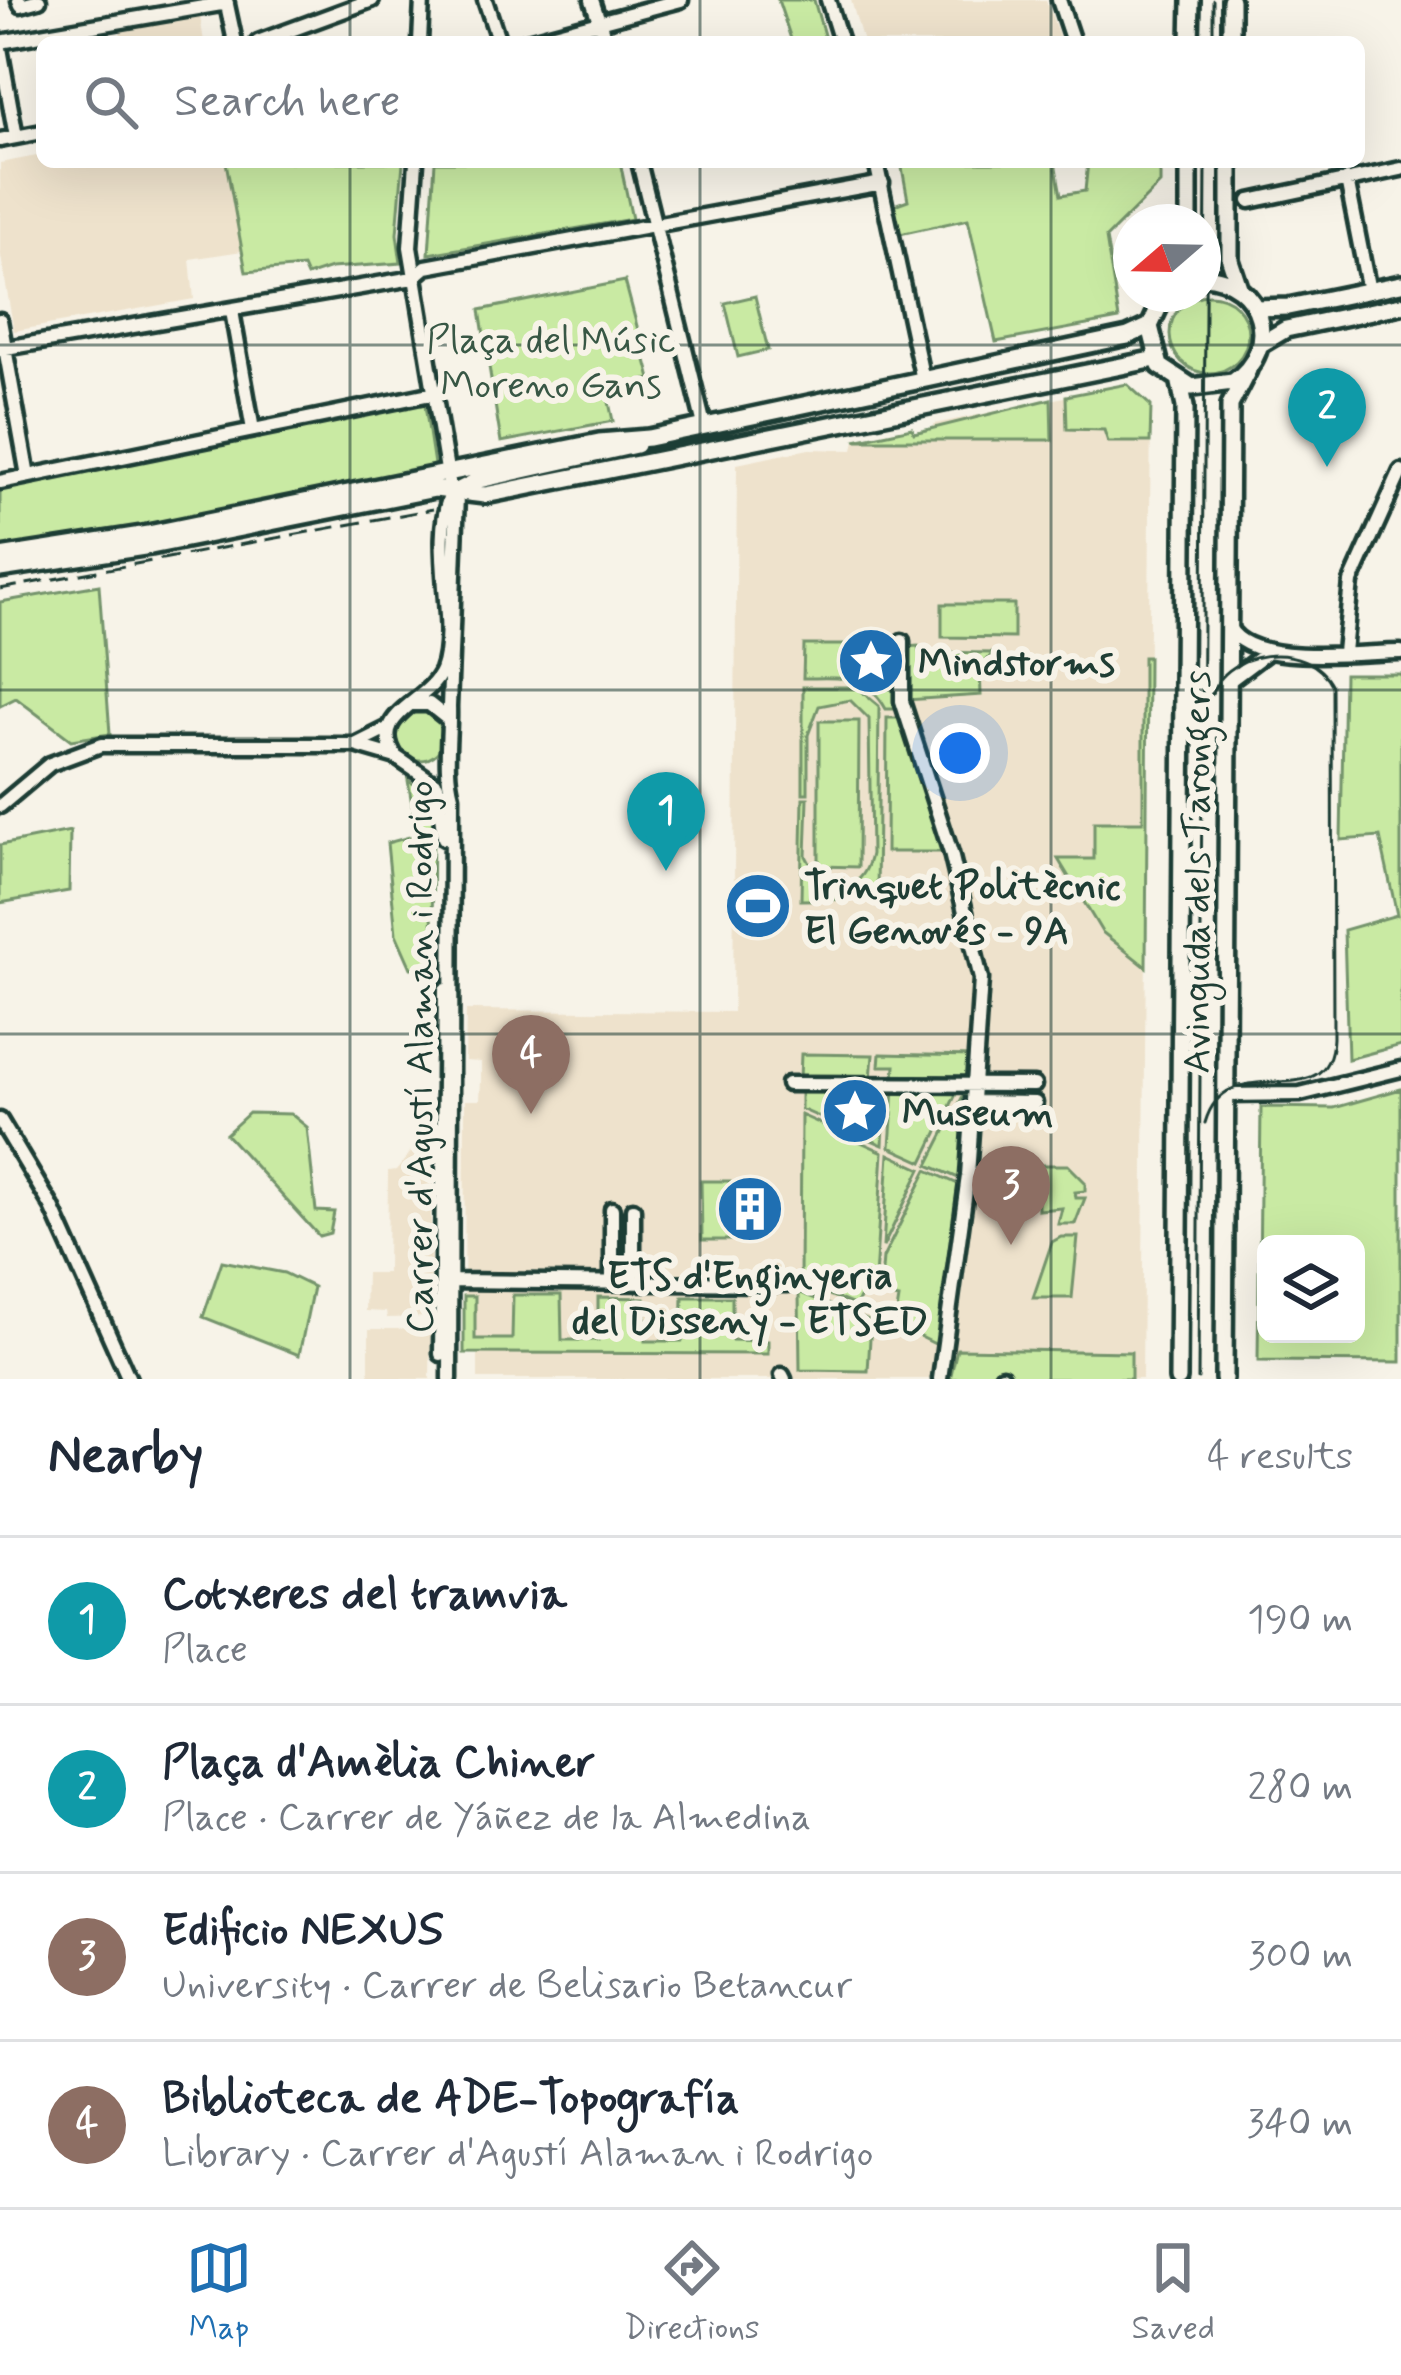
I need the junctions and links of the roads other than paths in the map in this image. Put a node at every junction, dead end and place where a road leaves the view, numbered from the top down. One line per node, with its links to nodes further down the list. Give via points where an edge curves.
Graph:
1 (19, 0): 2 (street)
2 (40, 0)
3 (120, 0): 14 (street)
4 (372, 0): 20 (street)
5 (422, 0): 21 (street)
6 (485, 0): 22 (street)
7 (592, 0): 15 (street)
8 (681, 0): 15 (street)
9 (828, 0): 25 (street)
10 (1059, 0): 26 (street)
11 (1191, 0): 27 (main road)
12 (1231, 0): 28 (main road)
13 (226, 2): 14 (street); 19 (street)
14 (123, 20): 16 (street)
15 (600, 23): 23 (street); 24 (street)
16 (91, 26): 17 (street); 18 (street)
17 (43, 36)
18 (93, 36)
19 (234, 36)
20 (274, 36)
21 (420, 36)
22 (497, 36)
23 (548, 36)
24 (604, 36)
25 (839, 36)
26 (1071, 36)
27 (1190, 36)
28 (1231, 36)
29 (36, 37): 30 (street)
30 (0, 45): 32 (street)
31 (36, 133): 32 (street)
32 (16, 137): 33 (street)
33 (0, 140)
34 (416, 168): 45 (street)
35 (641, 168): 44 (street)
36 (878, 168): 41 (street)
37 (1189, 168): 43 (main road)
38 (1230, 168): 48 (main road, via 1230,260)
39 (1401, 169): 40 (street)
40 (1347, 180): 42 (street); 49 (street)
41 (882, 182): 44 (street); 60 (street)
42 (1250, 200)
43 (1189, 204)
44 (658, 225): 45 (street, via 426,268); 64 (street)
45 (413, 278): 52 (street); 62 (street)
46 (1221, 282): 48 (main road)
47 (1401, 284): 49 (main road)
48 (1239, 287): 51 (main road)
49 (1369, 291): 51 (main road)
50 (1401, 305): 56 (main road, via 1286,329)
51 (1256, 308): 56 (main road)
52 (232, 311): 57 (street); 65 (street)
53 (1157, 312): 55 (main road)
54 (0, 320): 57 (street)
55 (1150, 326): 58 (main road); 60 (main road)
56 (1261, 344): 59 (main road, Avinguda dels Tarongers)
57 (2, 349): 63 (street)
58 (1156, 359): 61 (main road); 71 (main road, via 484,496)
59 (1248, 370): 61 (main road, via 1211,389); 74 (main road, Avinguda dels Tarongers, via 1230,405)
60 (923, 380): 64 (main road)
61 (1180, 383): 106 (main road, Avinguda dels Tarongers)
62 (435, 393): 65 (street); 68 (street)
63 (6, 398): 69 (street)
64 (704, 425): 66 (main road)
65 (253, 430): 69 (street)
66 (649, 438): 68 (main road); 71 (main road, via 479,480)
67 (1401, 471): 76 (street, via 1351,582)
68 (449, 472): 71 (street); 72 (main road)
69 (28, 476): 70 (street)
70 (0, 482)
71 (454, 495): 73 (main road, via 435,489); 80 (street, via 444,524 444,665); 81 (street)
72 (0, 557)
73 (0, 569)
74 (1229, 627): 78 (street, via 1241,644); 79 (main road, Avinguda dels Tarongers)
75 (902, 640): 91 (street, via 902,701 981,979)
76 (1344, 652): 77 (street); 78 (street)
77 (1401, 652)
78 (1272, 653): 79 (street)
79 (1229, 681): 92 (main road, Avinguda dels Tarongers)
80 (412, 704): 81 (street, via 429,704); 82 (street)
81 (449, 721): 84 (street)
82 (388, 728): 83 (street); 85 (street)
83 (355, 745): 85 (street); 87 (street, via 101,745 50,764)
84 (449, 751): 86 (street, via 436,764); 99 (street, Carrer d'Agustí Alaman i Rodrigo)
85 (396, 758): 86 (street)
86 (411, 767): 96 (street, Carrer d'Agustí Alaman i Rodrigo, via 437,785 443,804)
87 (0, 806)
88 (1401, 1069): 92 (street, via 1300,1094)
89 (788, 1084): 91 (street)
90 (1034, 1084): 91 (street)
91 (976, 1085): 93 (street)
92 (1226, 1094): 107 (main road, Avinguda dels Tarongers)
93 (975, 1102): 94 (street); 105 (street)
94 (1034, 1103)
95 (0, 1120): 103 (street, via 52,1207)
96 (442, 1204): 102 (street, Carrer d'Agustí Alaman i Rodrigo); 104 (street, Carrer d'Agustí Alaman i Rodrigo)
97 (612, 1209): 100 (street)
98 (633, 1209): 100 (street)
99 (450, 1282): 100 (street); 102 (street, Carrer d'Agustí Alaman i Rodrigo)
100 (622, 1283): 101 (street)
101 (788, 1284)
102 (449, 1363): 104 (street, Carrer d'Agustí Alaman i Rodrigo)
103 (129, 1379)
104 (446, 1379)
105 (940, 1379)
106 (1178, 1379)
107 (1223, 1379)

